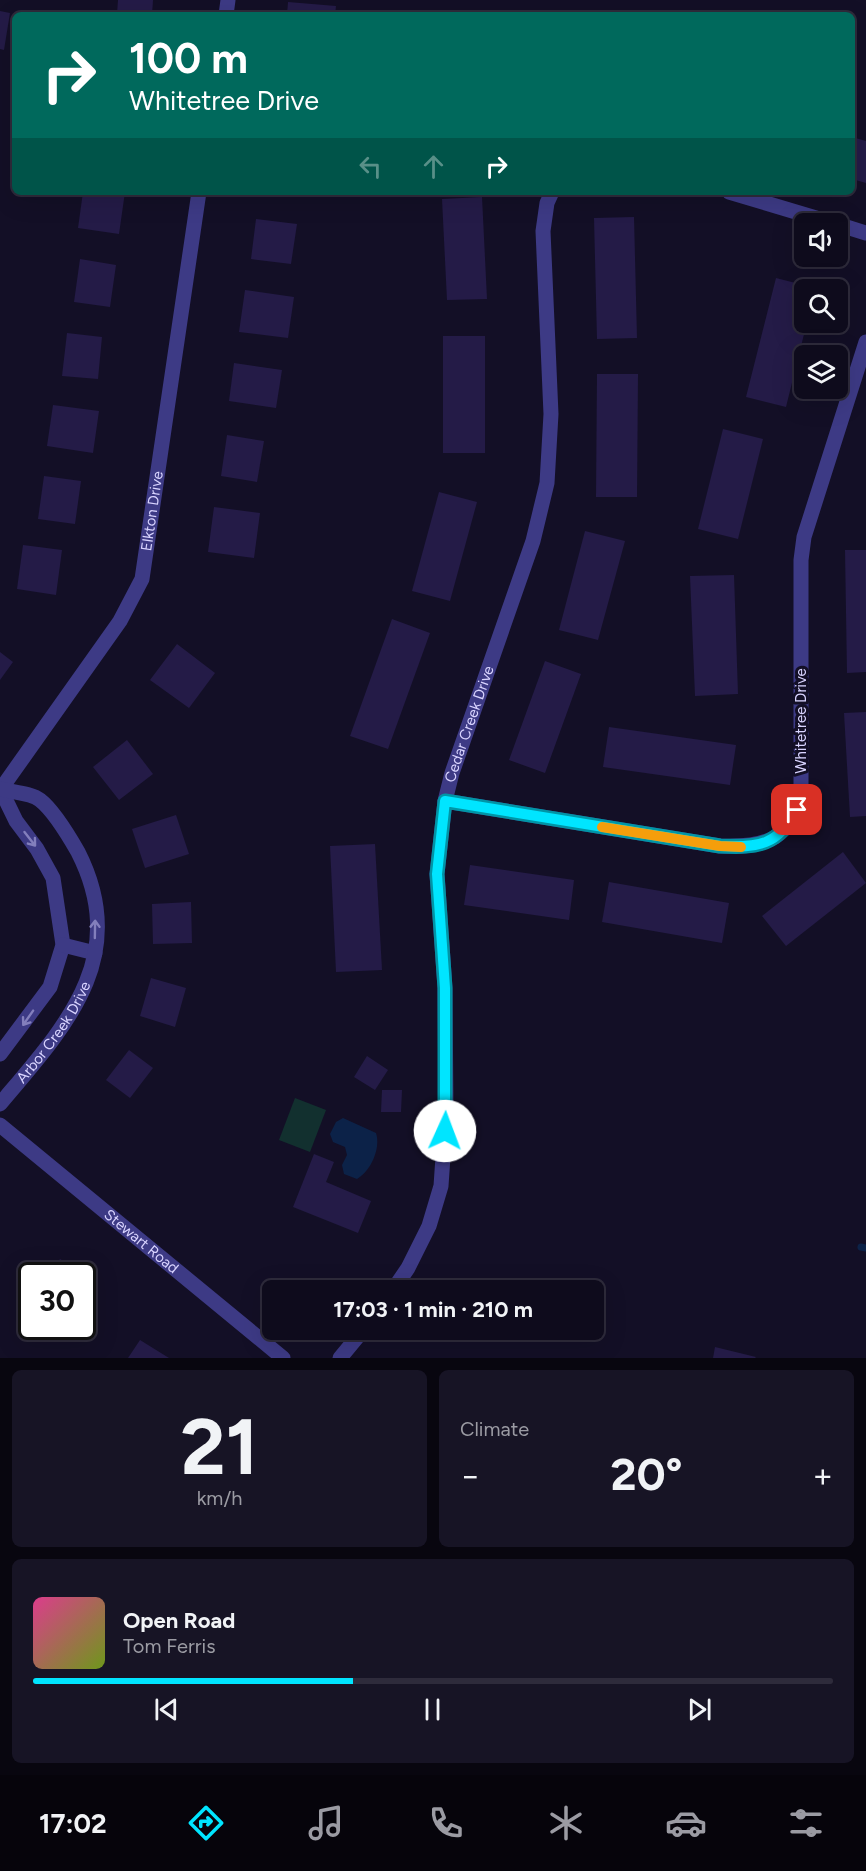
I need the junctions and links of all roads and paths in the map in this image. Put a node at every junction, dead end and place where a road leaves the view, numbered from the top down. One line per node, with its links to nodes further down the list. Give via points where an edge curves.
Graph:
1 (199, 195): 8 (street, Elkton Drive, via 142,579 120,621)
2 (551, 195): 9 (street, Cedar Creek Drive, via 543,231 551,414 547,483 533,541)
3 (739, 195): 4 (street)
4 (799, 213)
5 (848, 227): 6 (street)
6 (866, 232)
7 (866, 342): 9 (street, Whitetree Drive, via 804,537 801,789 797,810 784,831 762,844 720,846)
8 (0, 789): 10 (street, Arbor Creek Drive, one-way to 10, via 53,878); 11 (street, Arbor Creek Drive, one-way to 8, via 95,899 86,868 72,841 39,799)
9 (445, 801): 15 (street, Cedar Creek Drive, via 437,874 445,988 446,1113 441,1186 429,1226)
10 (63, 945): 11 (street); 12 (street, Arbor Creek Drive, one-way to 12, via 50,987)
11 (95, 953): 13 (street, Arbor Creek Drive, via 86,987 59,1035)
12 (0, 1054)
13 (0, 1104)
14 (0, 1125): 17 (street, Stewart Road)
15 (400, 1280)
16 (355, 1340): 18 (street)
17 (283, 1358)
18 (340, 1358)

